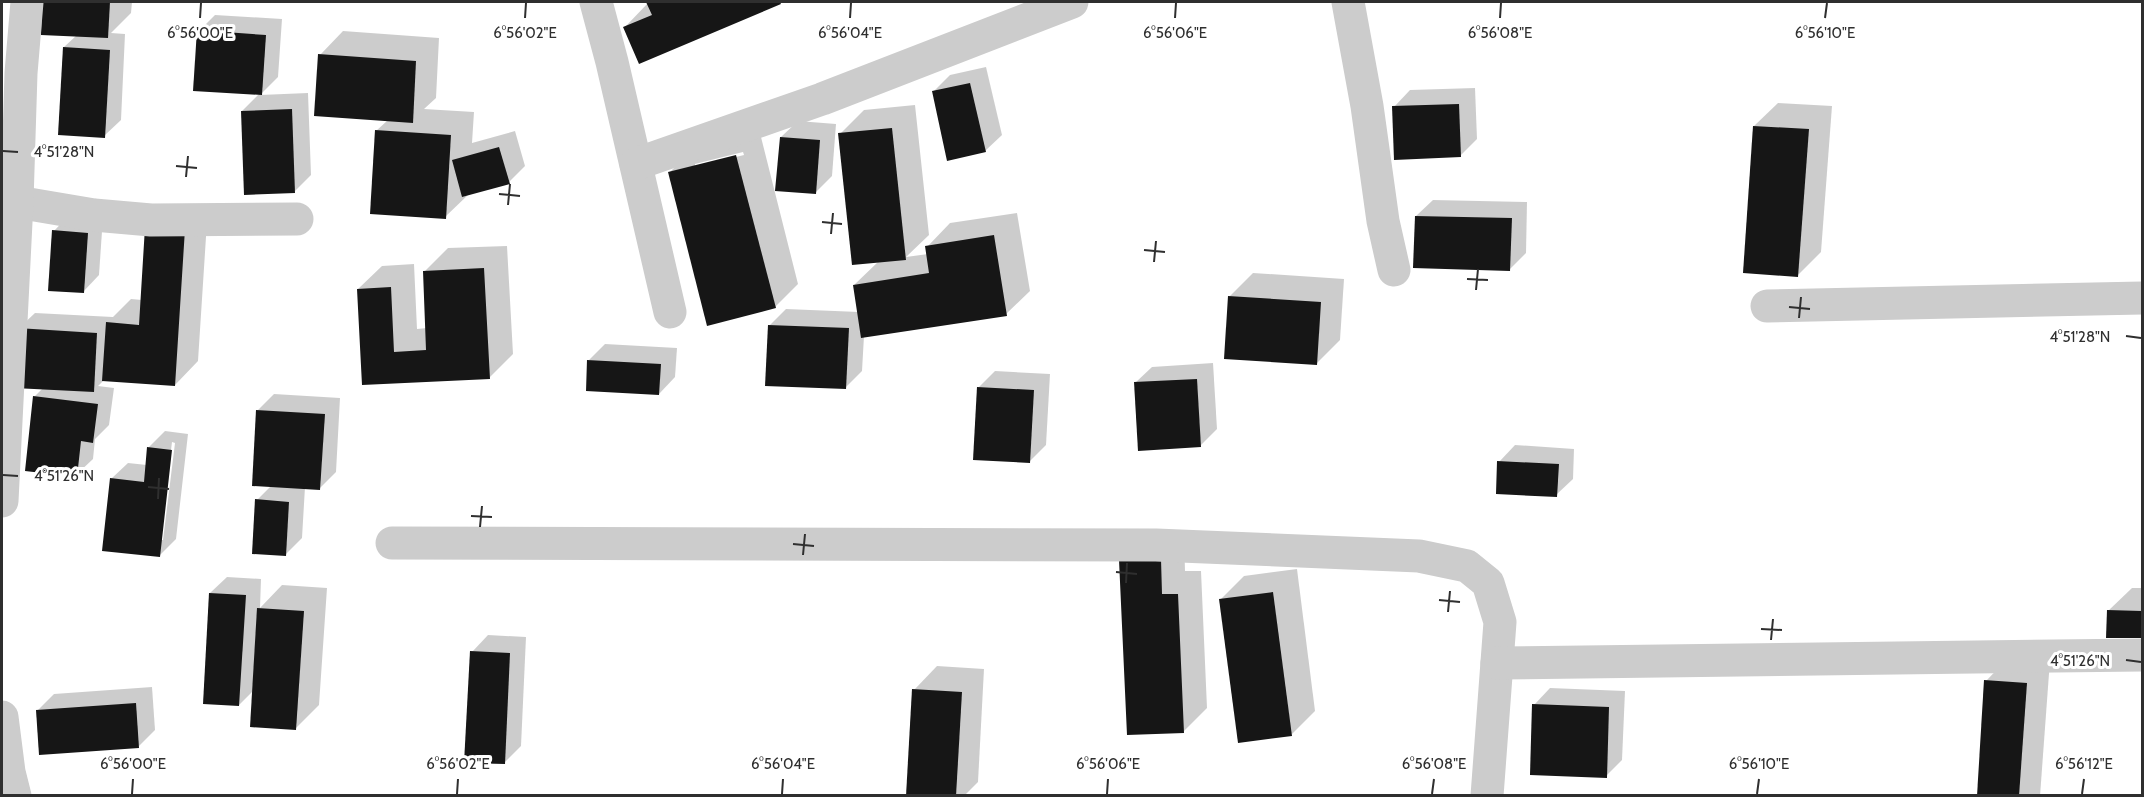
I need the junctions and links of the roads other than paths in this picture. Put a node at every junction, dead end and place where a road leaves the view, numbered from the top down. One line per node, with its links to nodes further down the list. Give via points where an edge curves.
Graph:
1 (27, 2): 6 (street)
2 (596, 2): 5 (street)
3 (1072, 2): 5 (street, via 822,99)
4 (1348, 2): 8 (street)
5 (636, 164): 11 (street)
6 (17, 202): 7 (street, via 151,220); 12 (street)
7 (297, 219)
8 (1394, 270)
9 (2142, 298): 10 (street)
10 (1767, 306)
11 (670, 312)
12 (2, 501)
13 (392, 543): 15 (street, via 1156,545 1419,556 1467,566 1488,583 1500,622)
14 (2142, 655): 15 (street)
15 (1497, 663): 18 (street)
16 (2, 717): 17 (street)
17 (15, 795)
18 (1487, 795)

